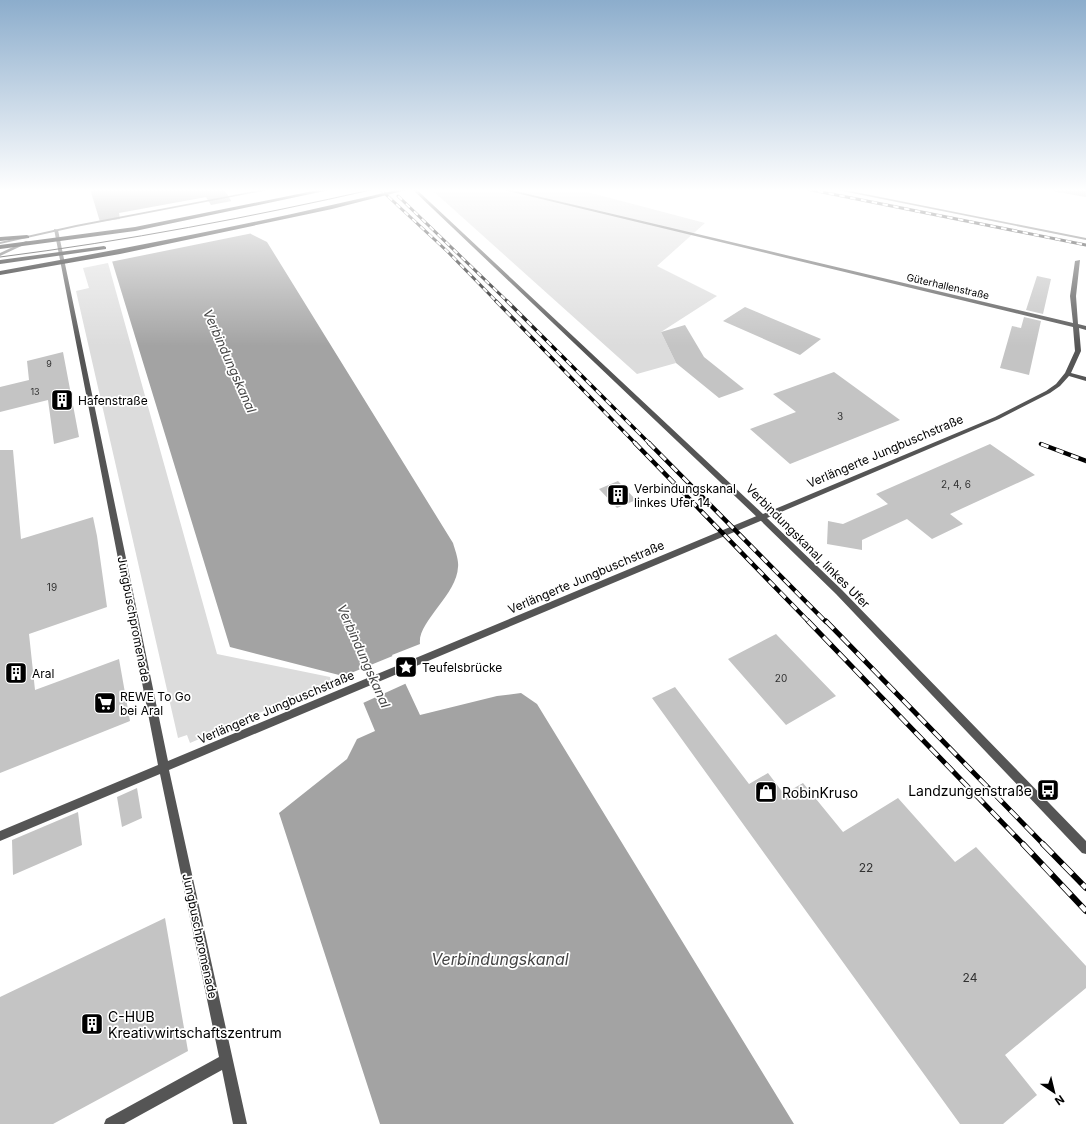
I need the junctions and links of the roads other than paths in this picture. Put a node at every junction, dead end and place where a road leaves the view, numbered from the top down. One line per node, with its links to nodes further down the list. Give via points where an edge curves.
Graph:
1 (29, 241): 9 (street)
2 (42, 241): 8 (highway)
3 (56, 241): 18 (street, Jungbuschpromenade)
4 (146, 241): 11 (highway)
5 (170, 241): 12 (highway)
6 (470, 241): 17 (street, Verbindungskanal, linkes Ufer)
7 (723, 241): 13 (street, Güterhallenstraße)
8 (0, 247)
9 (0, 255)
10 (1078, 261): 13 (street, Verlängerte Jungbuschstraße, via 1073,296)
11 (0, 262)
12 (0, 273)
13 (1076, 325): 14 (street, Güterhallenstraße); 15 (street, Verlängerte Jungbuschstraße, via 1078,351)
14 (1086, 328)
15 (1068, 374): 16 (street); 17 (street, Verlängerte Jungbuschstraße, via 1048,392 997,418)
16 (1086, 379)
17 (762, 517): 18 (street, Verlängerte Jungbuschstraße); 20 (street, Verbindungskanal, linkes Ufer, via 839,592)
18 (164, 768): 19 (street, Verlängerte Jungbuschstraße); 21 (street, Jungbuschpromenade)
19 (0, 836)
20 (1086, 849)
21 (227, 1060): 22 (street); 23 (street, Jungbuschpromenade)
22 (111, 1124)
23 (240, 1124)

